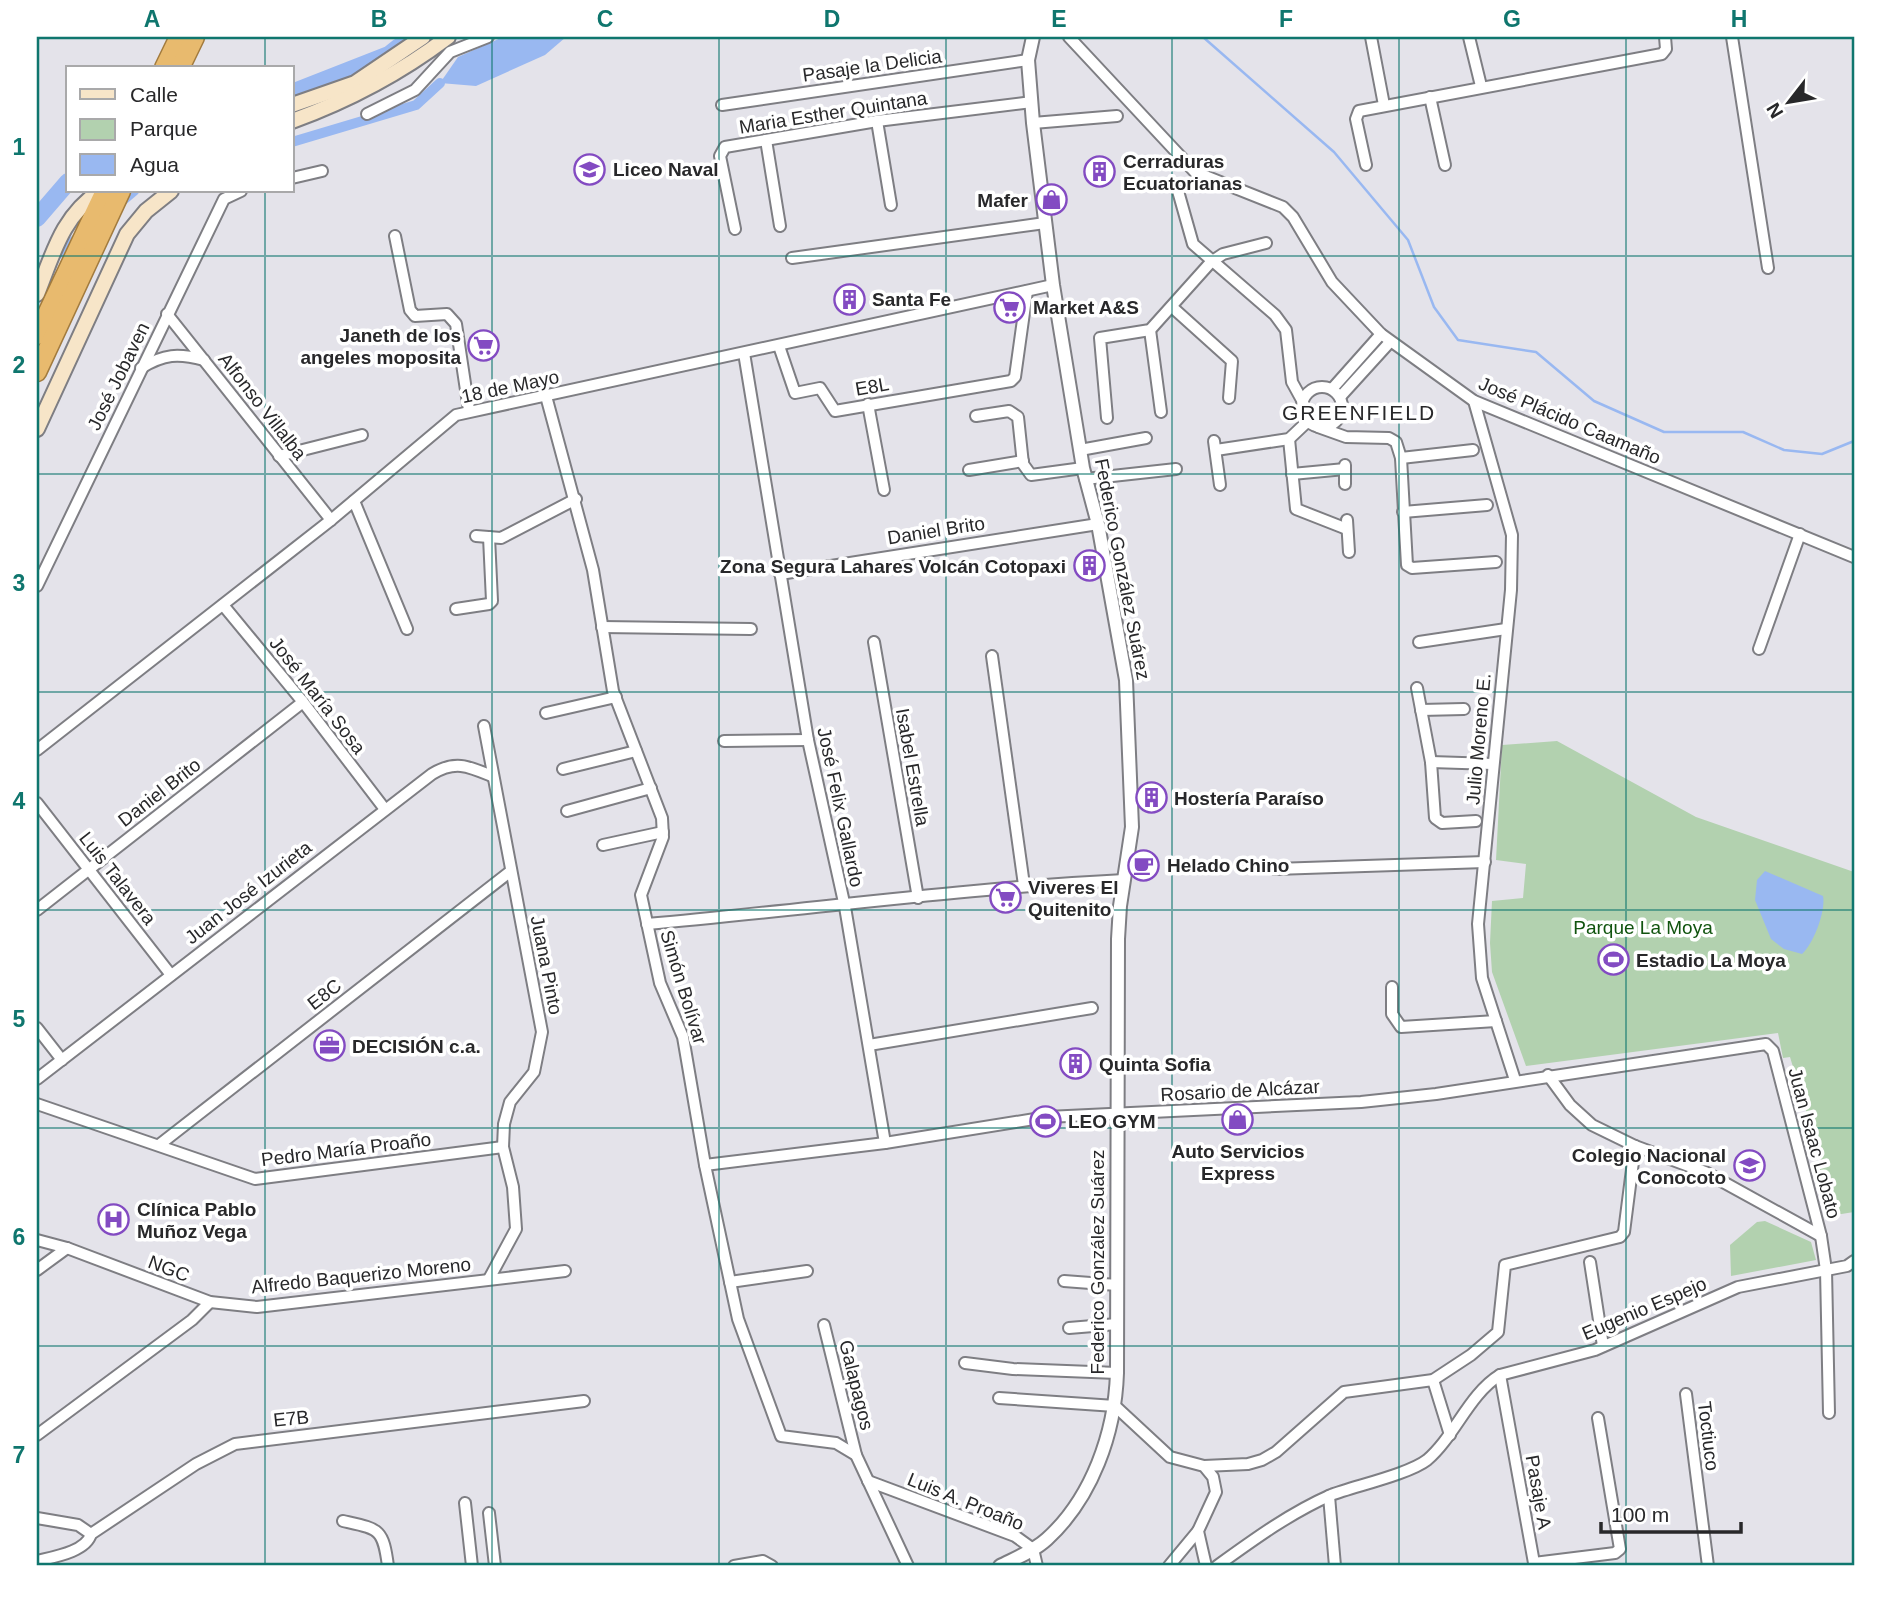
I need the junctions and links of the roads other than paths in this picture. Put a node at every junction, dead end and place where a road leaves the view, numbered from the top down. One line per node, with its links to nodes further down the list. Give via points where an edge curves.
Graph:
1 (179, 37): 13 (highway)
2 (195, 37): 14 (highway)
3 (422, 37): 18 (main road, via 355,83)
4 (448, 37): 23 (main road, via 368,90)
5 (488, 37): 21 (street, via 450,52 415,90)
6 (1033, 37): 12 (street, Federico González Suárez)
7 (1069, 37): 53 (street, José Plácido Caamaño, via 1195,172 1283,207 1332,282)
8 (1371, 37): 20 (street)
9 (1469, 37): 15 (street)
10 (1665, 37): 15 (street, via 1662,54)
11 (1732, 37): 45 (street)
12 (1028, 60): 17 (street, Federico González Suárez); 19 (street, Pasaje la Delicia)
13 (165, 66)
14 (181, 66)
15 (1481, 86): 16 (street)
16 (1430, 97): 20 (street); 27 (street)
17 (1032, 102): 24 (street, Maria Esther Quintana); 25 (street, Federico González Suárez)
18 (294, 104)
19 (722, 105)
20 (1384, 105): 28 (street, via 1356,114)
21 (367, 114)
22 (1117, 116): 25 (street)
23 (294, 120)
24 (877, 121): 26 (street, Maria Esther Quintana); 37 (street)
25 (1033, 123): 38 (street, Federico González Suárez)
26 (766, 140): 39 (street); 40 (street, Maria Esther Quintana, via 721,151)
27 (1445, 165)
28 (1366, 166)
29 (322, 171): 30 (street)
30 (294, 178)
31 (1178, 191): 44 (street, via 1193,244)
32 (99, 192): 49 (main road, via 75,211)
33 (105, 192): 46 (highway)
34 (120, 192): 46 (highway)
35 (170, 192): 73 (main road, via 127,234)
36 (239, 192): 51 (street, José Jobaven, via 224,199)
37 (891, 205)
38 (1045, 223): 43 (street); 47 (street, Federico González Suárez)
39 (780, 226)
40 (735, 229)
41 (395, 236): 67 (street, via 410,310 415,316 447,314 456,324)
42 (1266, 243): 44 (street, via 1223,254)
43 (792, 258)
44 (1211, 262): 50 (street); 65 (street, via 1282,323 1289,338 1292,382)
45 (1768, 268)
46 (70, 282): 54 (highway); 60 (highway)
47 (1053, 285): 48 (street, 18 de Mayo); 78 (street, Federico González Suárez)
48 (1027, 290): 56 (street, 18 de Mayo); 66 (street, E8L, via 1011,381)
49 (37, 293)
50 (1172, 307): 52 (street); 63 (street, via 1232,362)
51 (167, 314): 58 (street, Alfonso Villalba); 59 (street, José Jobaven)
52 (1150, 330): 68 (street); 70 (street, via 1100,338)
53 (1381, 334): 55 (street, José Plácido Caamaño); 61 (street)
54 (37, 335)
55 (1390, 342): 61 (street); 64 (street, José Plácido Caamaño)
56 (779, 346): 57 (street, 18 de Mayo); 66 (street, E8L, via 795,393 820,388 835,411)
57 (744, 353): 62 (street, 18 de Mayo); 102 (street, José Felix Gallardo)
58 (204, 360): 59 (street, via 173,354); 80 (street, Alfonso Villalba)
59 (141, 368): 103 (street, José Jobaven)
60 (37, 372)
61 (1336, 393): 65 (street, via 1315,389); 71 (street, via 1342,407)
62 (546, 396): 67 (street, 18 de Mayo); 90 (street)
63 (1228, 398)
64 (1474, 401): 96 (street, José Plácido Caamaño); 109 (street, Julio Moreno E., via 1512,535)
65 (1303, 402): 72 (street, via 1302,413)
66 (868, 404): 89 (street)
67 (469, 410): 91 (street, 18 de Mayo, via 447,420)
68 (1161, 412)
69 (976, 416): 82 (street, via 1009,411 1018,417)
70 (1107, 418)
71 (1332, 422): 72 (street); 75 (street)
72 (1312, 425): 75 (street); 77 (street)
73 (37, 429)
74 (362, 435): 80 (street)
75 (1337, 435): 81 (street, via 1389,438 1396,442)
76 (1146, 438): 78 (street)
77 (1289, 439): 86 (street); 88 (street, via 1215,445)
78 (1080, 450): 85 (street, Federico González Suárez)
79 (1473, 450): 81 (street)
80 (279, 456): 94 (street, Alfonso Villalba)
81 (1401, 458): 93 (street)
82 (1023, 461): 84 (street); 85 (street, via 1035,477)
83 (1177, 469): 85 (street)
84 (969, 470)
85 (1084, 474): 95 (street, Federico González Suárez)
86 (1292, 474): 87 (street, via 1345,467); 99 (street, via 1296,509 1347,524)
87 (1345, 484)
88 (1220, 485)
89 (884, 490)
90 (576, 499): 98 (street, via 501,538); 106 (street)
91 (355, 501): 94 (street, 18 de Mayo); 107 (street)
92 (1486, 505): 93 (street)
93 (1403, 512): 101 (street, via 1406,565)
94 (331, 520): 104 (street, 18 de Mayo)
95 (1098, 524): 102 (street, Daniel Brito); 140 (street, Federico González Suárez, via 1126,680 1132,827)
96 (1800, 534): 100 (street, José Plácido Caamaño); 112 (street)
97 (476, 536): 98 (street)
98 (489, 537): 105 (street, via 492,601)
99 (1349, 552)
100 (1854, 557)
101 (1496, 562)
102 (780, 574): 121 (street, José Felix Gallardo)
103 (37, 586)
104 (223, 606): 116 (street, José María Sosa); 123 (street, 18 de Mayo)
105 (456, 609)
106 (602, 627): 108 (street); 115 (street)
107 (407, 629)
108 (751, 629)
109 (1506, 629): 111 (street); 126 (street, Julio Moreno E.)
110 (874, 642): 142 (street, Isabel Estrella)
111 (1419, 642)
112 (1759, 649)
113 (992, 656): 141 (street)
114 (1418, 688): 118 (street)
115 (616, 697): 119 (street); 124 (street)
116 (303, 702): 131 (street, José María Sosa); 138 (street, Daniel Brito)
117 (1464, 709): 118 (street)
118 (1421, 710): 125 (street)
119 (546, 713)
120 (484, 726): 128 (street, Juana Pinto)
121 (808, 740): 122 (street); 143 (street, José Felix Gallardo)
122 (724, 741)
123 (37, 750)
124 (636, 751): 127 (street); 129 (street)
125 (1430, 762): 126 (street); 133 (street, via 1435,818 1442,823)
126 (1493, 764): 136 (street, Julio Moreno E.)
127 (563, 769)
128 (492, 776): 131 (street, Juan José Izurieta, via 464,764 452,765); 139 (street, Juana Pinto)
129 (651, 788): 132 (street); 134 (street)
130 (37, 803): 138 (street, Luis Talavera)
131 (384, 808): 146 (street, Juan José Izurieta)
132 (567, 811)
133 (1476, 821)
134 (663, 832): 135 (street); 145 (street, Simón Bolívar, via 641,895)
135 (603, 845)
136 (1485, 862): 137 (street); 149 (street, Julio Moreno E., via 1478,924 1482,978)
137 (1275, 869)
138 (89, 870): 144 (street, Daniel Brito); 146 (street, Luis Talavera)
139 (511, 870): 160 (street, E8C); 162 (street, Juana Pinto, via 542,1032 534,1072 510,1102)
140 (1124, 880): 141 (street); 158 (street, Federico González Suárez, via 1118,939)
141 (1024, 885): 142 (street)
142 (918, 898): 143 (street)
143 (845, 907): 145 (street); 151 (street, José Felix Gallardo)
144 (37, 910)
145 (647, 924): 163 (street, Simón Bolívar, via 660,983 683,1037)
146 (171, 975): 153 (street, Juan José Izurieta)
147 (1392, 987): 149 (street, via 1392,1014 1401,1027)
148 (1092, 1008): 151 (street)
149 (1496, 1021): 156 (street, Julio Moreno E.)
150 (37, 1028): 153 (street)
151 (869, 1045): 159 (street, José Felix Gallardo)
152 (1773, 1051): 154 (street, Rosario de Alcázar, via 1766,1044); 164 (street, Juan Isaac Lobato)
153 (62, 1060): 155 (street, Juan José Izurieta)
154 (1548, 1075): 156 (street, Rosario de Alcázar); 161 (street, via 1592,1125)
155 (37, 1079)
156 (1515, 1080): 158 (street, Rosario de Alcázar, via 1361,1102)
157 (37, 1104): 160 (street, Pedro María Proaño)
158 (1117, 1114): 159 (street, Rosario de Alcázar, via 1047,1117); 176 (street, Federico González Suárez)
159 (885, 1143): 163 (street, Rosario de Alcázar)
160 (159, 1145): 162 (street, Pedro María Proaño, via 255,1178)
161 (1636, 1146): 164 (street, via 1705,1172); 185 (street, via 1620,1237 1505,1265 1498,1332)
162 (503, 1147): 173 (street, Juana Pinto, via 513,1187 516,1229)
163 (705, 1165): 175 (street, Simón Bolívar)
164 (1821, 1236): 170 (street, Juan Isaac Lobato)
165 (37, 1240): 166 (street, NGC)
166 (67, 1248): 169 (street); 177 (street, NGC)
167 (1854, 1261): 170 (street, Eugenio Espejo)
168 (1590, 1262): 181 (street)
169 (37, 1270)
170 (1826, 1270): 181 (street, Eugenio Espejo, via 1738,1287); 190 (street, Juan Isaac Lobato)
171 (565, 1271): 173 (street, Alfredo Baquerizo Moreno)
172 (807, 1271): 175 (street)
173 (489, 1279): 177 (street, Alfredo Baquerizo Moreno, via 257,1307)
174 (1064, 1281): 176 (street)
175 (730, 1282): 194 (street, Simón Bolívar, via 747,1345 781,1436 836,1443)
176 (1116, 1285): 178 (street, Federico González Suárez)
177 (210, 1302): 192 (street)
178 (1116, 1324): 180 (street); 183 (street, Federico González Suárez)
179 (824, 1325): 194 (street, Galapagos)
180 (1069, 1328)
181 (1603, 1346): 184 (street, Eugenio Espejo)
182 (965, 1363): 183 (street)
183 (1116, 1373): 189 (street, Federico González Suárez)
184 (1500, 1375): 191 (street, Pasaje A, via 1534,1563 1620,1549); 193 (street, via 1489,1382)
185 (1433, 1380): 193 (street); 195 (street, via 1343,1392 1276,1452 1248,1464)
186 (1686, 1394): 218 (street, Toctiuco)
187 (999, 1398): 189 (street)
188 (584, 1401): 203 (street, E7B, via 235,1444 196,1464)
189 (1115, 1406): 195 (street, via 1170,1457); 204 (street, Federico González Suárez, via 1099,1461 1081,1496 1053,1533)
190 (1829, 1413)
191 (1598, 1418)
192 (37, 1435)
193 (1450, 1436): 197 (street, via 1425,1462)
194 (856, 1455): 196 (street)
195 (1204, 1466): 202 (street, via 1213,1477 1216,1492)
196 (868, 1481): 204 (street, Luis A. Proaño, via 1015,1536); 211 (street)
197 (1329, 1496): 216 (street, via 1263,1532); 217 (street)
198 (465, 1503): 207 (street)
199 (489, 1513): 208 (street)
200 (37, 1518): 203 (street, via 78,1525)
201 (343, 1521): 206 (street, via 376,1529 385,1540)
202 (1198, 1531): 214 (street); 215 (street)
203 (91, 1534): 205 (street, E7B, via 87,1543 75,1550)
204 (1033, 1549): 212 (street, Federico González Suárez); 213 (street, Luis A. Proaño)
205 (41, 1562)
206 (388, 1566)
207 (472, 1566)
208 (495, 1566)
209 (734, 1566): 210 (street, via 763,1561)
210 (772, 1566)
211 (908, 1566)
212 (1000, 1566)
213 (1037, 1566)
214 (1169, 1566)
215 (1206, 1566)
216 (1217, 1566)
217 (1335, 1566)
218 (1708, 1566)

